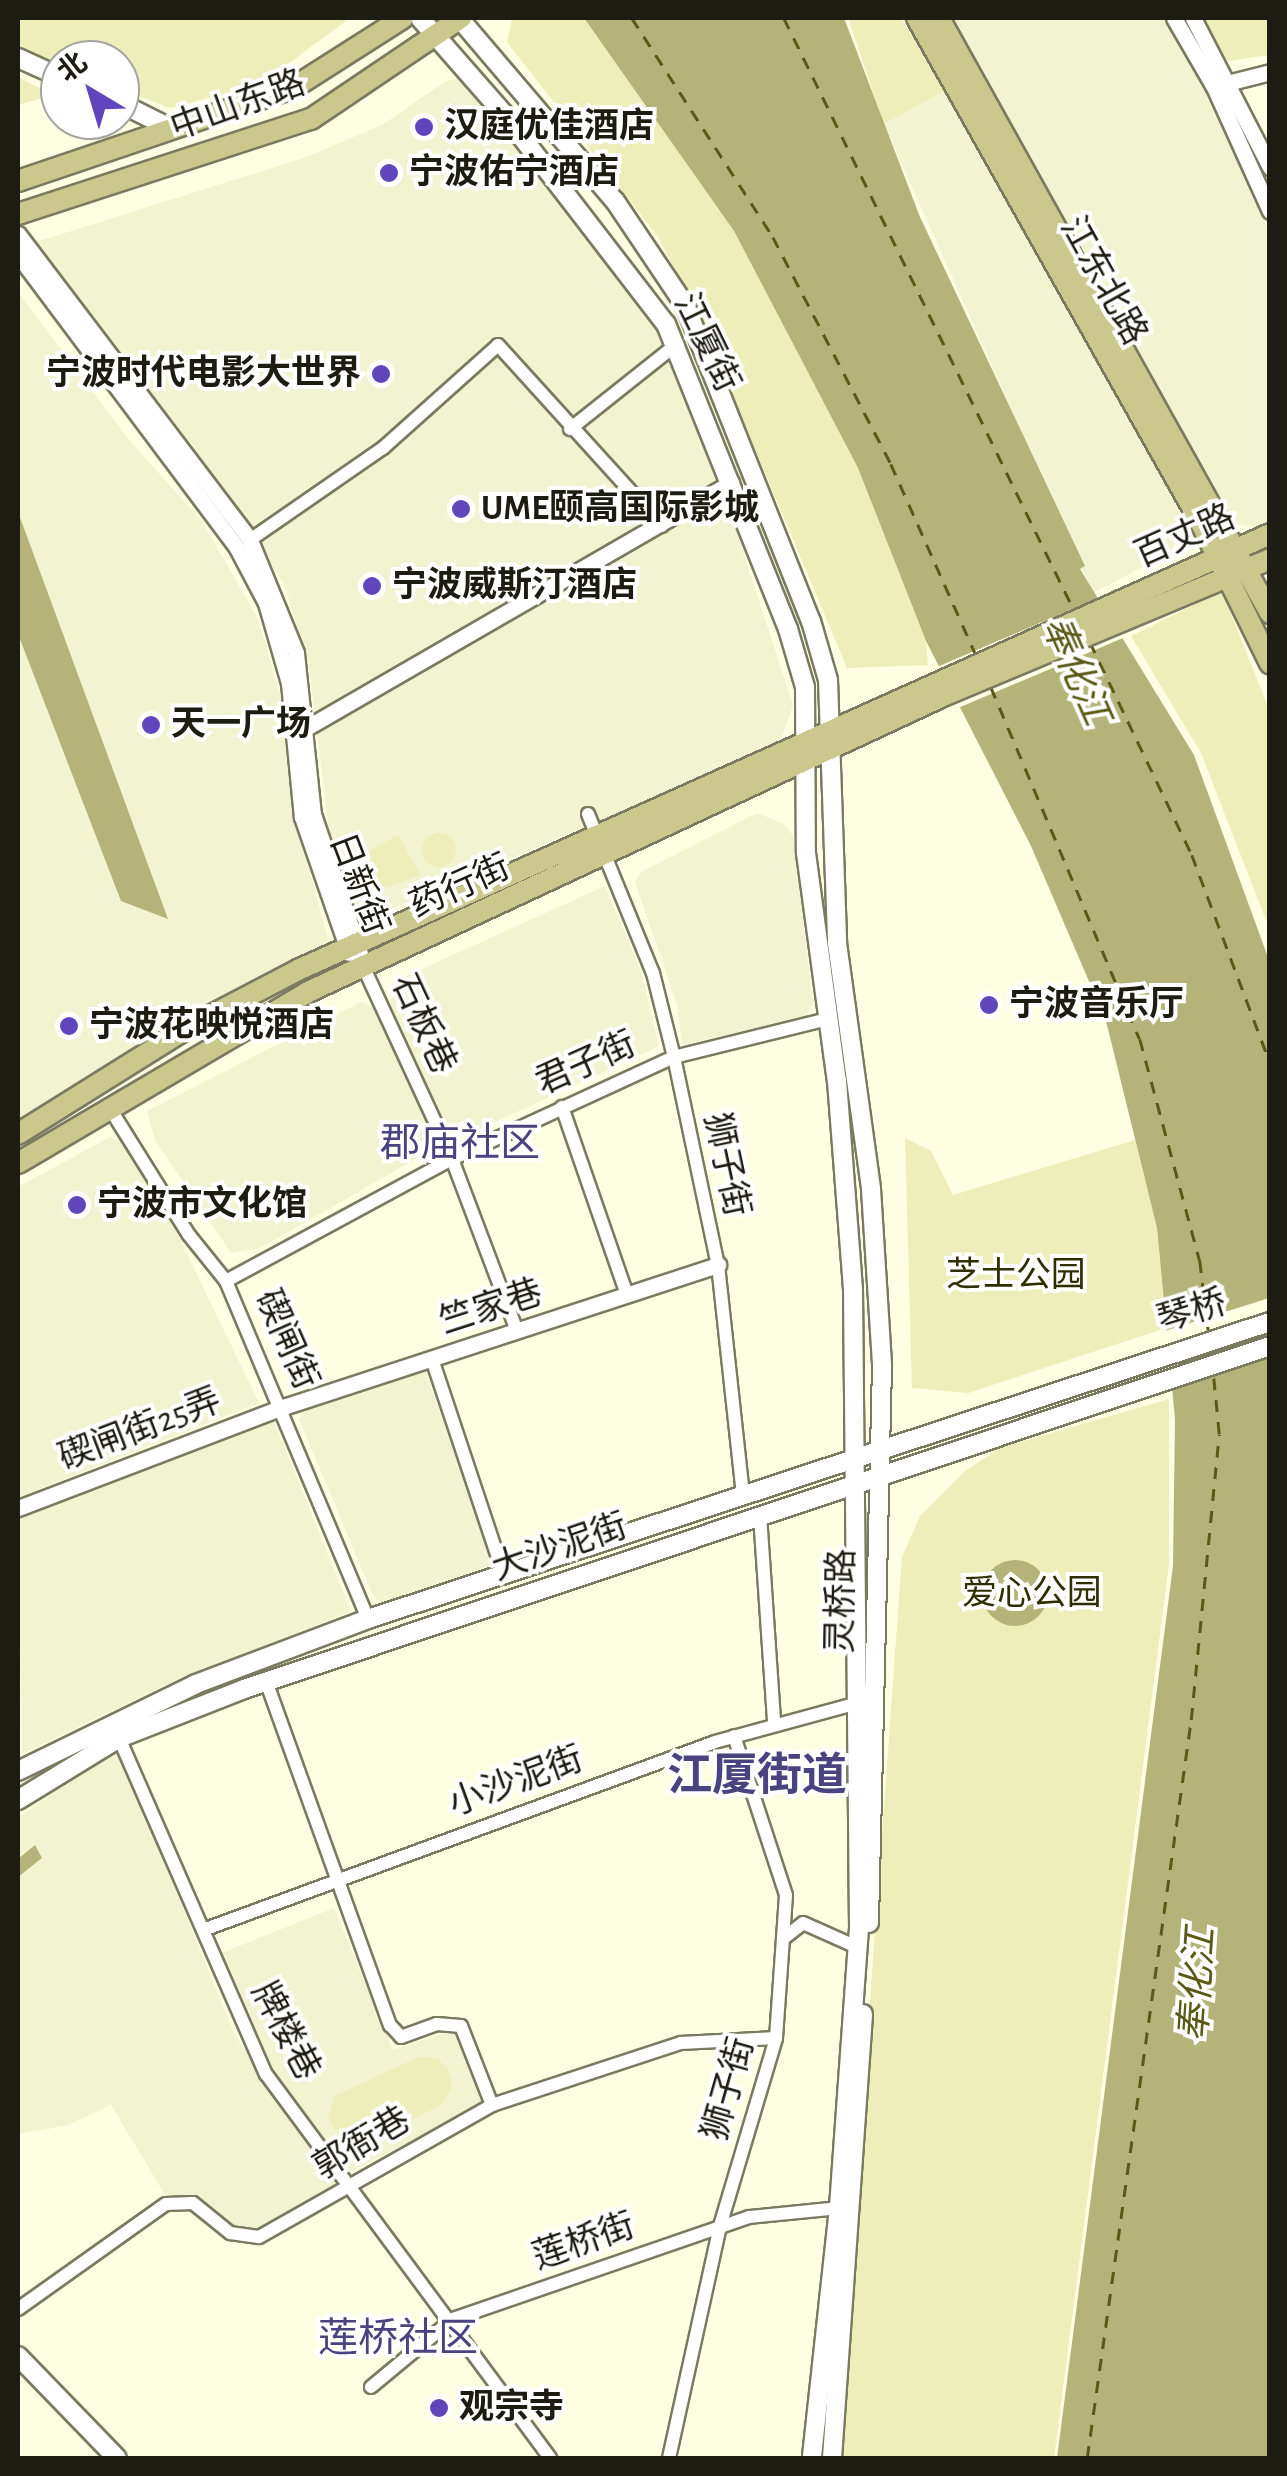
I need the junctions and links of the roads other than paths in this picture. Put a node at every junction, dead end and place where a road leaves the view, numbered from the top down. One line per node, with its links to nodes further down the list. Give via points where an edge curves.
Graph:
1 (403, 18): 13 (main road, 中山东路, via 293,88)
2 (420, 18): 8 (main road, 江厦街)
3 (460, 18): 8 (main road, 中山东路); 32 (main road, 江厦街, via 615,201 684,306 812,621 828,680)
4 (917, 18): 27 (main road, 江东北路)
5 (939, 18): 27 (main road, 江东北路)
6 (1174, 18): 11 (street)
7 (1193, 18): 10 (street)
8 (436, 36): 17 (main road, 中山东路, via 311,119); 20 (main road, 江厦街, via 582,212)
9 (1270, 72): 10 (street)
10 (1231, 82): 11 (street); 14 (street)
11 (1214, 87): 16 (street)
12 (140, 113): 13 (main road)
13 (170, 128): 15 (main road, 中山东路)
14 (1270, 166)
15 (18, 181)
16 (1270, 210)
17 (18, 214)
18 (18, 234): 25 (street, 日新街)
19 (18, 255): 36 (street, 日新街, via 237,548 266,603 289,683 302,817)
20 (677, 344): 21 (street); 22 (main road, 江厦街)
21 (570, 430): 23 (street); 25 (street, via 498,345 383,448)
22 (731, 483): 23 (street); 33 (main road, 江厦街, via 800,668)
23 (662, 526): 31 (street)
24 (1270, 534): 27 (main road, 百丈路)
25 (250, 540): 31 (street, 日新街, via 293,642)
26 (1270, 559): 27 (main road, 百丈路)
27 (1233, 563): 28 (main road, 百丈路); 28 (main road, 百丈路, via 1194,590); 29 (main road); 30 (main road)
28 (1127, 607): 32 (main road, 药行街)
29 (1270, 613)
30 (1270, 663)
31 (306, 728): 36 (street, 日新街, via 313,814)
32 (830, 738): 33 (main road, 药行街); 55 (main road, 灵桥路, via 837,943 871,1189)
33 (807, 750): 35 (main road, 药行街); 38 (main road, 灵桥路, via 805,836)
34 (588, 814): 35 (street, 狮子街)
35 (603, 846): 36 (main road, 药行街); 37 (main road, 药行街); 39 (street, 狮子街, via 653,973)
36 (350, 945): 37 (street, 日新街); 42 (main road, 药行街, via 192,1026)
37 (363, 966): 41 (main road, 药行街, via 260,1017); 43 (street, 石板巷)
38 (824, 1020): 39 (street, 君子街); 56 (main road, 灵桥路, via 848,1198)
39 (674, 1057): 40 (street, 君子街); 45 (street, 狮子街)
40 (562, 1107): 43 (street, 君子街); 47 (street)
41 (109, 1108): 44 (main road, 药行街); 46 (street, 碶闸街)
42 (18, 1134)
43 (452, 1159): 46 (street, 君子街); 49 (street, 石板巷)
44 (18, 1163)
45 (718, 1265): 47 (street, 竺家巷); 59 (street, 狮子街)
46 (226, 1281): 54 (street, 碶闸街)
47 (627, 1294): 49 (street, 竺家巷)
48 (1270, 1322): 52 (main road, 琴桥)
49 (516, 1331): 51 (street, 竺家巷)
50 (1270, 1346): 53 (main road, 琴桥)
51 (432, 1359): 54 (street, 竺家巷); 62 (street)
52 (1134, 1364): 55 (main road, 大沙泥街)
53 (1138, 1390): 57 (main road, 大沙泥街)
54 (283, 1408): 60 (street, 碶闸街25弄); 63 (street, 碶闸街)
55 (880, 1446): 56 (main road, 大沙泥街); 57 (main road, 灵桥路)
56 (853, 1456): 58 (main road, 灵桥路); 59 (main road, 大沙泥街)
57 (879, 1475): 58 (main road, 大沙泥街); 88 (main road, 灵桥路, via 874,1834)
58 (853, 1484): 61 (main road, 大沙泥街); 65 (main road, 灵桥路)
59 (743, 1497): 62 (main road, 大沙泥街)
60 (18, 1508)
61 (760, 1515): 64 (main road, 大沙泥街); 66 (street)
62 (502, 1572): 63 (main road, 大沙泥街)
63 (368, 1619): 69 (main road, 大沙泥街, via 196,1684)
64 (266, 1681): 68 (main road, 大沙泥街); 71 (street)
65 (854, 1704): 66 (street, 小沙泥街); 74 (main road, 灵桥路)
66 (774, 1723): 67 (street, 小沙泥街)
67 (734, 1736): 71 (street, 小沙泥街); 73 (street, 狮子街, via 786,1895)
68 (119, 1738): 70 (main road, 大沙泥街); 72 (street, 牌楼巷)
69 (18, 1772)
70 (18, 1800)
71 (341, 1878): 72 (street, 小沙泥街); 76 (street, via 395,2034 461,2026)
72 (203, 1930): 77 (street, 牌楼巷, via 266,2074)
73 (782, 1940): 74 (street, via 804,1923); 75 (street, 狮子街)
74 (857, 1947): 78 (main road, 灵桥路)
75 (776, 2038): 76 (street, 郭衙巷, via 681,2044); 79 (street, 狮子街)
76 (492, 2105): 77 (street, 郭衙巷)
77 (350, 2185): 80 (street, 郭衙巷, via 260,2238 230,2233 193,2203 166,2204); 81 (street, 牌楼巷)
78 (839, 2208): 79 (street, 莲桥街); 87 (main road, 灵桥路)
79 (720, 2226): 81 (street, 莲桥街); 86 (street, 狮子街)
80 (18, 2309)
81 (453, 2320): 83 (street, 莲桥街); 85 (street, 牌楼巷)
82 (18, 2356): 84 (main road)
83 (370, 2387)
84 (117, 2458)
85 (550, 2458)
86 (668, 2458)
87 (812, 2458)
88 (832, 2458)

